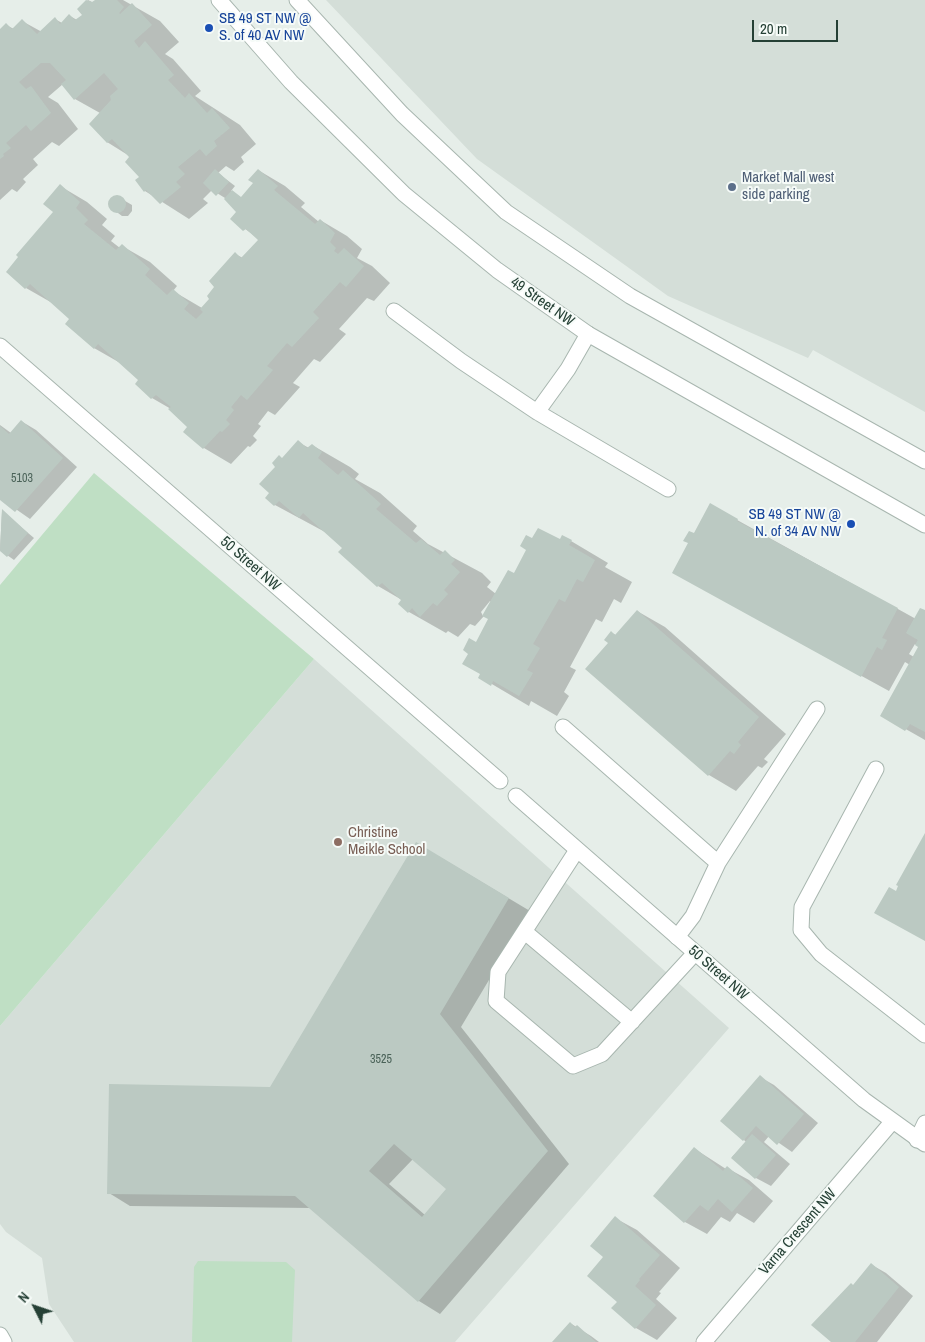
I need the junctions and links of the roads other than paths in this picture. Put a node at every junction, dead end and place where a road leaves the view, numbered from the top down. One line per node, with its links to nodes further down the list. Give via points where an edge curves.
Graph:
1 (219, 0): 4 (street, 49 Street NW, via 291,82 404,194 497,270)
2 (298, 0): 7 (street, via 402,114 506,212 630,296)
3 (394, 311): 6 (street)
4 (588, 334): 6 (street); 9 (street, 49 Street NW)
5 (0, 346): 13 (street, 50 Street NW)
6 (537, 412): 8 (street)
7 (925, 461)
8 (668, 489)
9 (925, 525)
10 (817, 709): 16 (street)
11 (563, 727): 16 (street)
12 (876, 769): 21 (street, via 802,908 800,930 821,954)
13 (500, 781)
14 (516, 796): 15 (street, 50 Street NW)
15 (577, 850): 17 (street); 18 (street, 50 Street NW)
16 (718, 863): 18 (street, via 693,916)
17 (525, 932): 20 (street); 20 (street, via 498,972 496,1001 573,1066 602,1054)
18 (677, 937): 19 (street, 50 Street NW)
19 (695, 953): 20 (street); 22 (street, 50 Street NW)
20 (632, 1022)
21 (925, 1036)
22 (892, 1122): 24 (street, 50 Street NW); 27 (street, Varna Crescent NW)
23 (925, 1122): 24 (street)
24 (921, 1142)
25 (0, 1335): 26 (street)
26 (4, 1342)
27 (704, 1342)

